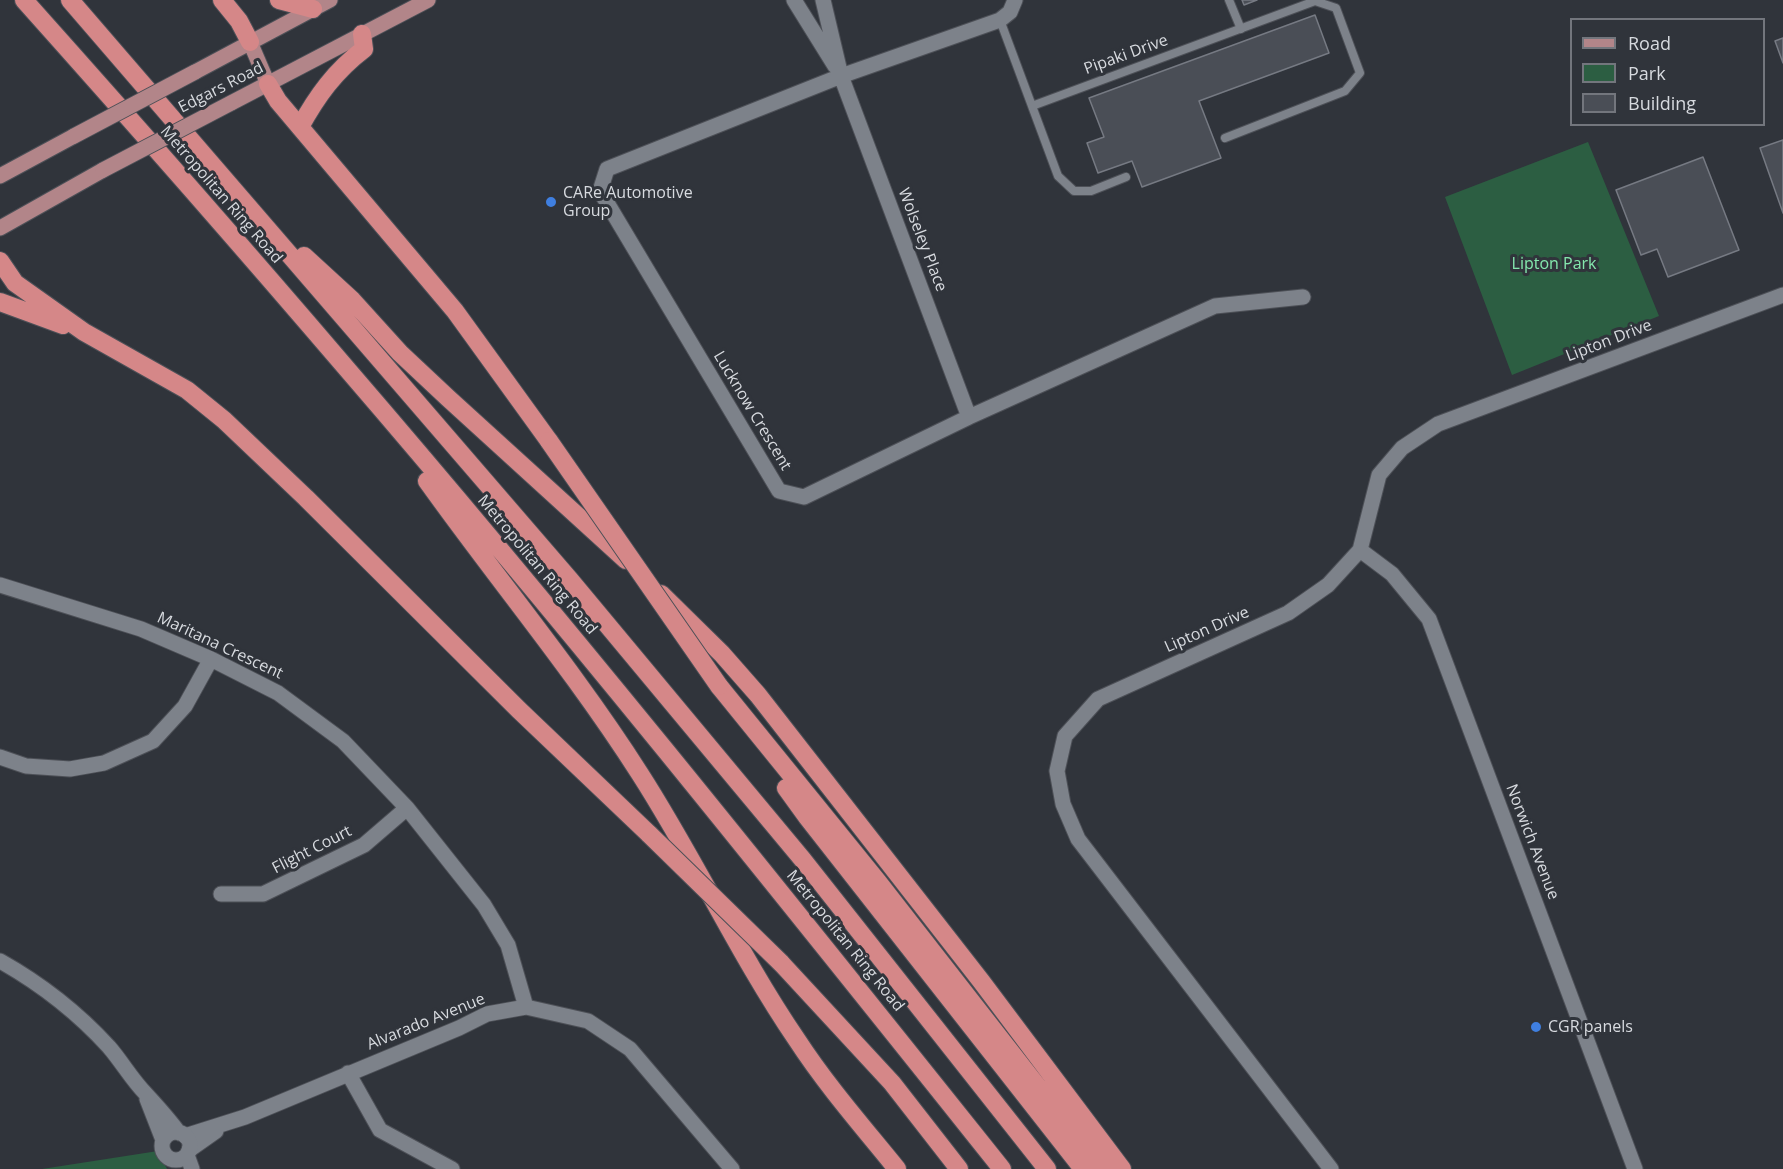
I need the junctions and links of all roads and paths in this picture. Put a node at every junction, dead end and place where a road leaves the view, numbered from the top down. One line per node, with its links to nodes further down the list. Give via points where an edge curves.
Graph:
1 (24, 0): 30 (highway, Metropolitan Ring Road)
2 (70, 0): 23 (highway, Metropolitan Ring Road)
3 (222, 0): 15 (highway)
4 (279, 0): 11 (highway)
5 (428, 0): 14 (main road, Edgars Road)
6 (794, 0): 16 (street, Wolseley Place)
7 (823, 0): 16 (street, Wolseley Place)
8 (1015, 0): 12 (street, via 1010,12)
9 (1229, 0): 13 (lane)
10 (1315, 1): 13 (lane, Pipaki Drive); 20 (lane, via 1336,8 1360,73 1345,91)
11 (322, 4): 15 (main road, Edgars Road)
12 (1000, 20): 16 (street); 18 (lane)
13 (1240, 28): 18 (lane, Pipaki Drive)
14 (362, 34): 17 (main road, Edgars Road); 19 (highway, via 364,50 331,79)
15 (250, 42): 17 (main road); 21 (main road, Edgars Road, bridge)
16 (841, 76): 31 (street, Wolseley Place); 31 (street, Lucknow Crescent, via 607,169 600,191 779,490 804,497)
17 (267, 84): 19 (highway); 24 (main road, Edgars Road, bridge)
18 (1032, 106): 22 (lane, via 1058,176 1074,191 1091,191)
19 (300, 127): 35 (highway, bridge, via 455,312)
20 (1225, 138)
21 (0, 176)
22 (1126, 177)
23 (242, 200): 51 (highway, Metropolitan Ring Road, via 570,580 803,860); 54 (highway, via 722,654 758,694 981,981)
24 (0, 228)
25 (0, 261): 29 (highway, via 15,283)
26 (1783, 295): 32 (street, Lipton Drive, via 1438,424 1402,448 1379,475)
27 (1303, 297): 31 (street, Lucknow Crescent, via 1215,306)
28 (0, 302): 29 (highway)
29 (84, 332): 49 (highway, bridge, via 187,390 306,498 782,963 885,1076)
30 (348, 370): 48 (highway, via 598,709 664,812 797,1040); 50 (highway, Metropolitan Ring Road, via 757,861)
31 (969, 417)
32 (1360, 550): 55 (street, Lipton Drive, via 1328,585 1288,613 1098,699 1065,736 1057,771 1063,804 1078,838); 56 (street, Norwich Avenue, via 1392,574 1429,619)
33 (0, 585): 34 (street, Maritana Crescent, via 141,629)
34 (211, 659): 36 (street, via 185,706 153,741 104,763 69,769 26,766); 37 (street, Maritana Crescent, via 278,693 344,741)
35 (719, 686): 52 (highway, via 807,817); 53 (highway)
36 (0, 757)
37 (406, 808): 38 (street, Flight Court, via 364,845 264,894); 40 (street, Maritana Crescent, via 484,905 508,945)
38 (221, 894)
39 (0, 961): 42 (street, via 70,1008 108,1047)
40 (518, 1008): 41 (street, Alvarado Avenue, via 487,1014); 47 (street, Alvarado Avenue, via 588,1021 630,1049)
41 (348, 1073): 44 (street, Alvarado Avenue, via 224,1125); 46 (street, via 380,1130)
42 (144, 1093): 43 (street); 44 (street, via 162,1110)
43 (163, 1140): 44 (street, via 167,1135); 45 (street, via 164,1154)
44 (186, 1148): 45 (street)
45 (174, 1164)
46 (452, 1169)
47 (732, 1169)
48 (897, 1169)
49 (959, 1169)
50 (1002, 1169)
51 (1047, 1169)
52 (1083, 1169)
53 (1102, 1169)
54 (1122, 1169)
55 (1331, 1169)
56 (1635, 1169)

